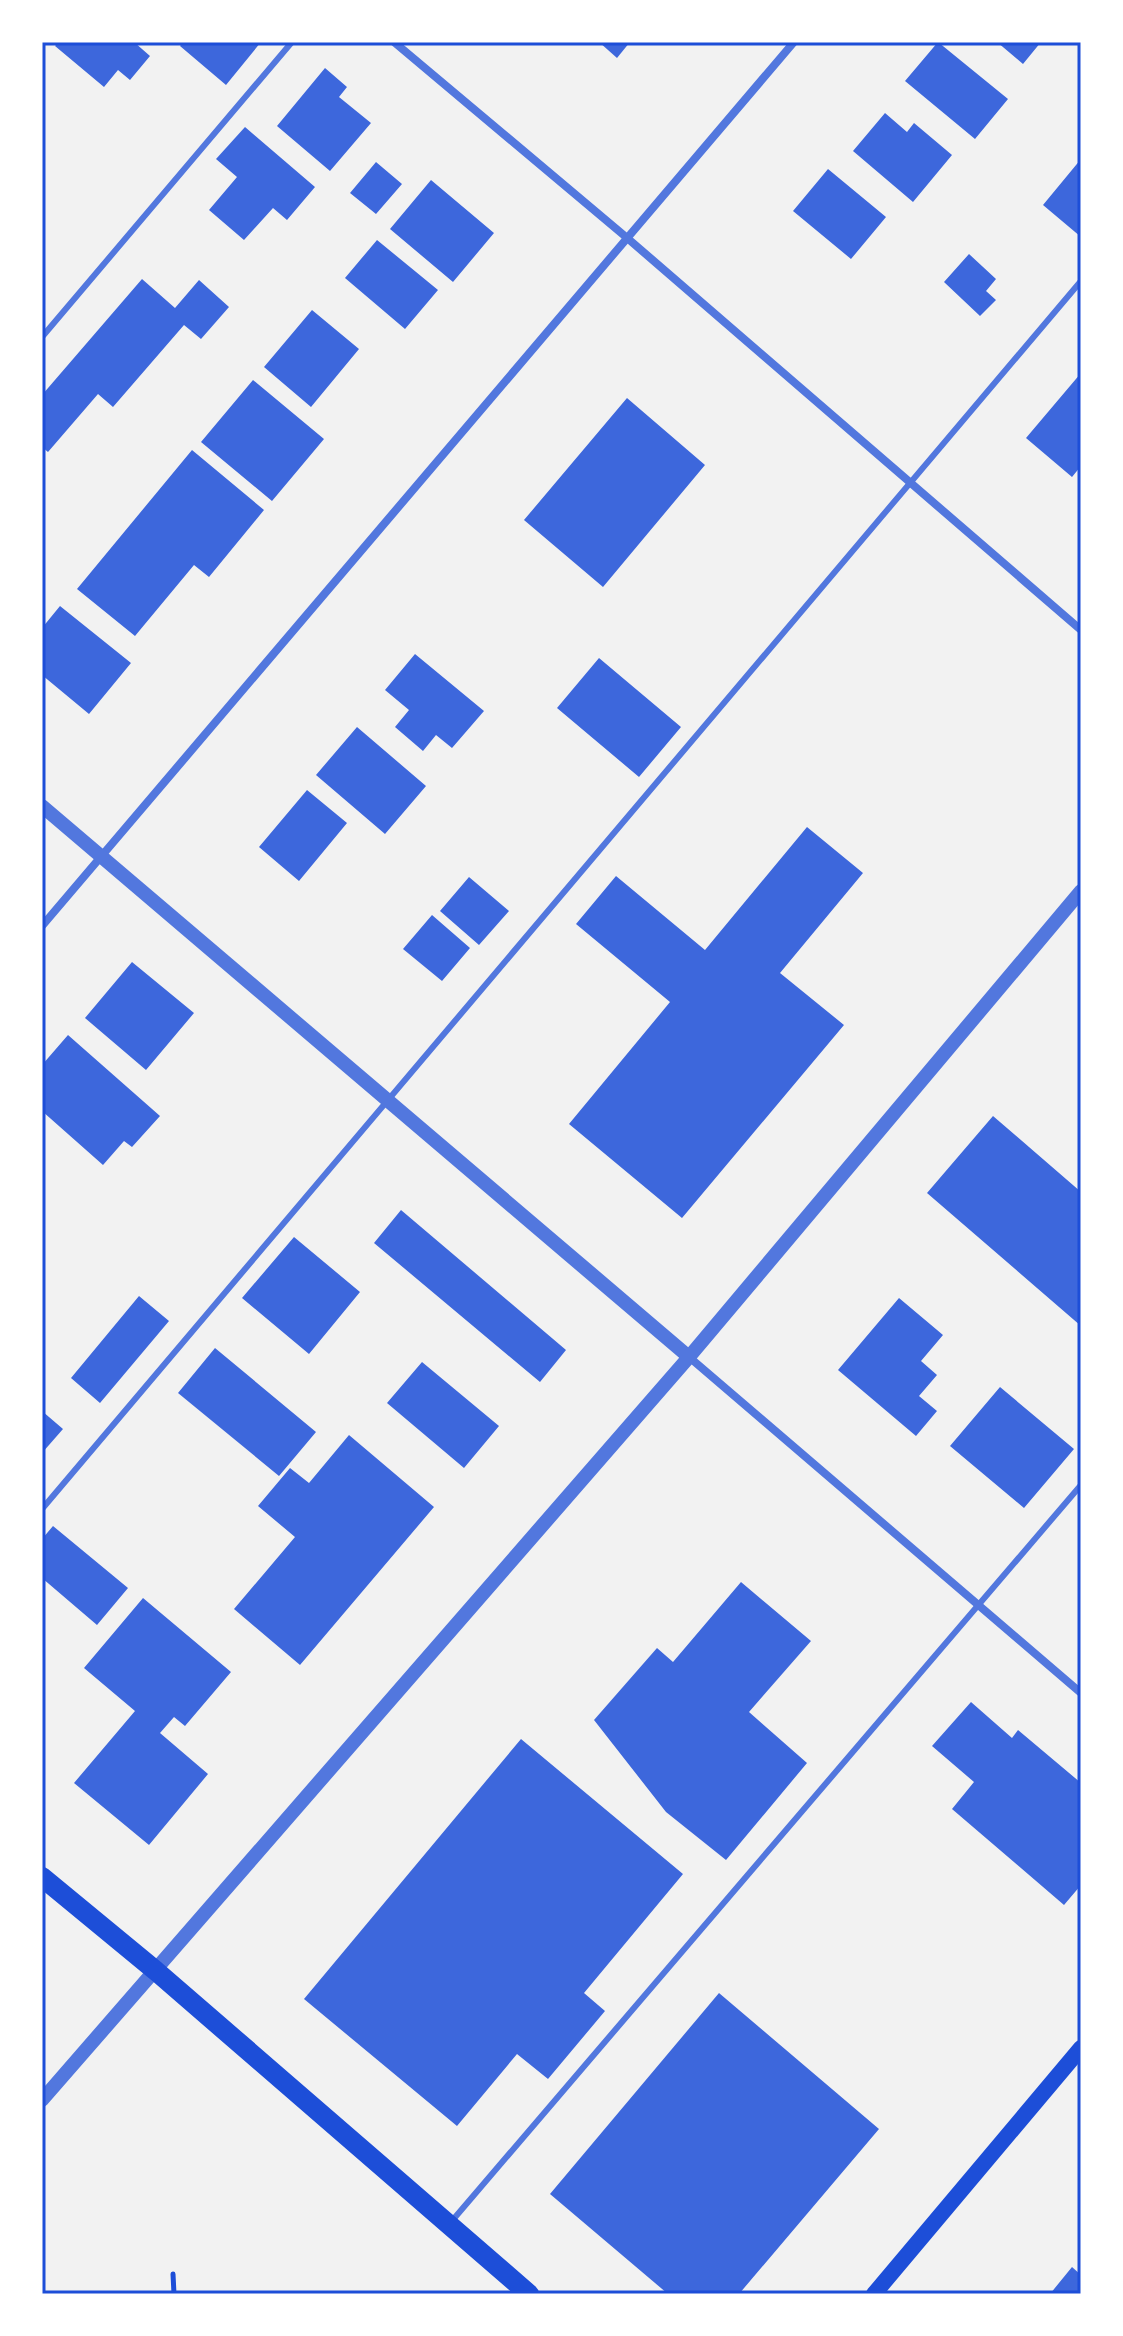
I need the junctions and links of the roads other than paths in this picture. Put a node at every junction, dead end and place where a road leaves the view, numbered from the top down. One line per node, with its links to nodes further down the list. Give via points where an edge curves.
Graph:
1 (292, 42): 6 (lane)
2 (394, 42): 4 (street)
3 (794, 42): 4 (street)
4 (626, 237): 7 (street); 10 (street)
5 (1081, 281): 7 (lane)
6 (42, 337)
7 (910, 482): 8 (street); 13 (lane)
8 (1081, 630)
9 (42, 806): 10 (street)
10 (102, 856): 12 (street); 13 (street)
11 (1081, 891): 14 (street)
12 (42, 926)
13 (388, 1100): 14 (street); 16 (lane)
14 (689, 1357): 17 (street); 20 (street)
15 (1081, 1485): 17 (lane)
16 (42, 1509)
17 (978, 1605): 18 (street); 23 (lane)
18 (1081, 1693)
19 (42, 1877): 20 (main road)
20 (156, 1971): 22 (street); 23 (main road)
21 (1081, 2048): 25 (main road)
22 (42, 2100)
23 (449, 2225): 24 (main road)
24 (529, 2294)
25 (874, 2294)

